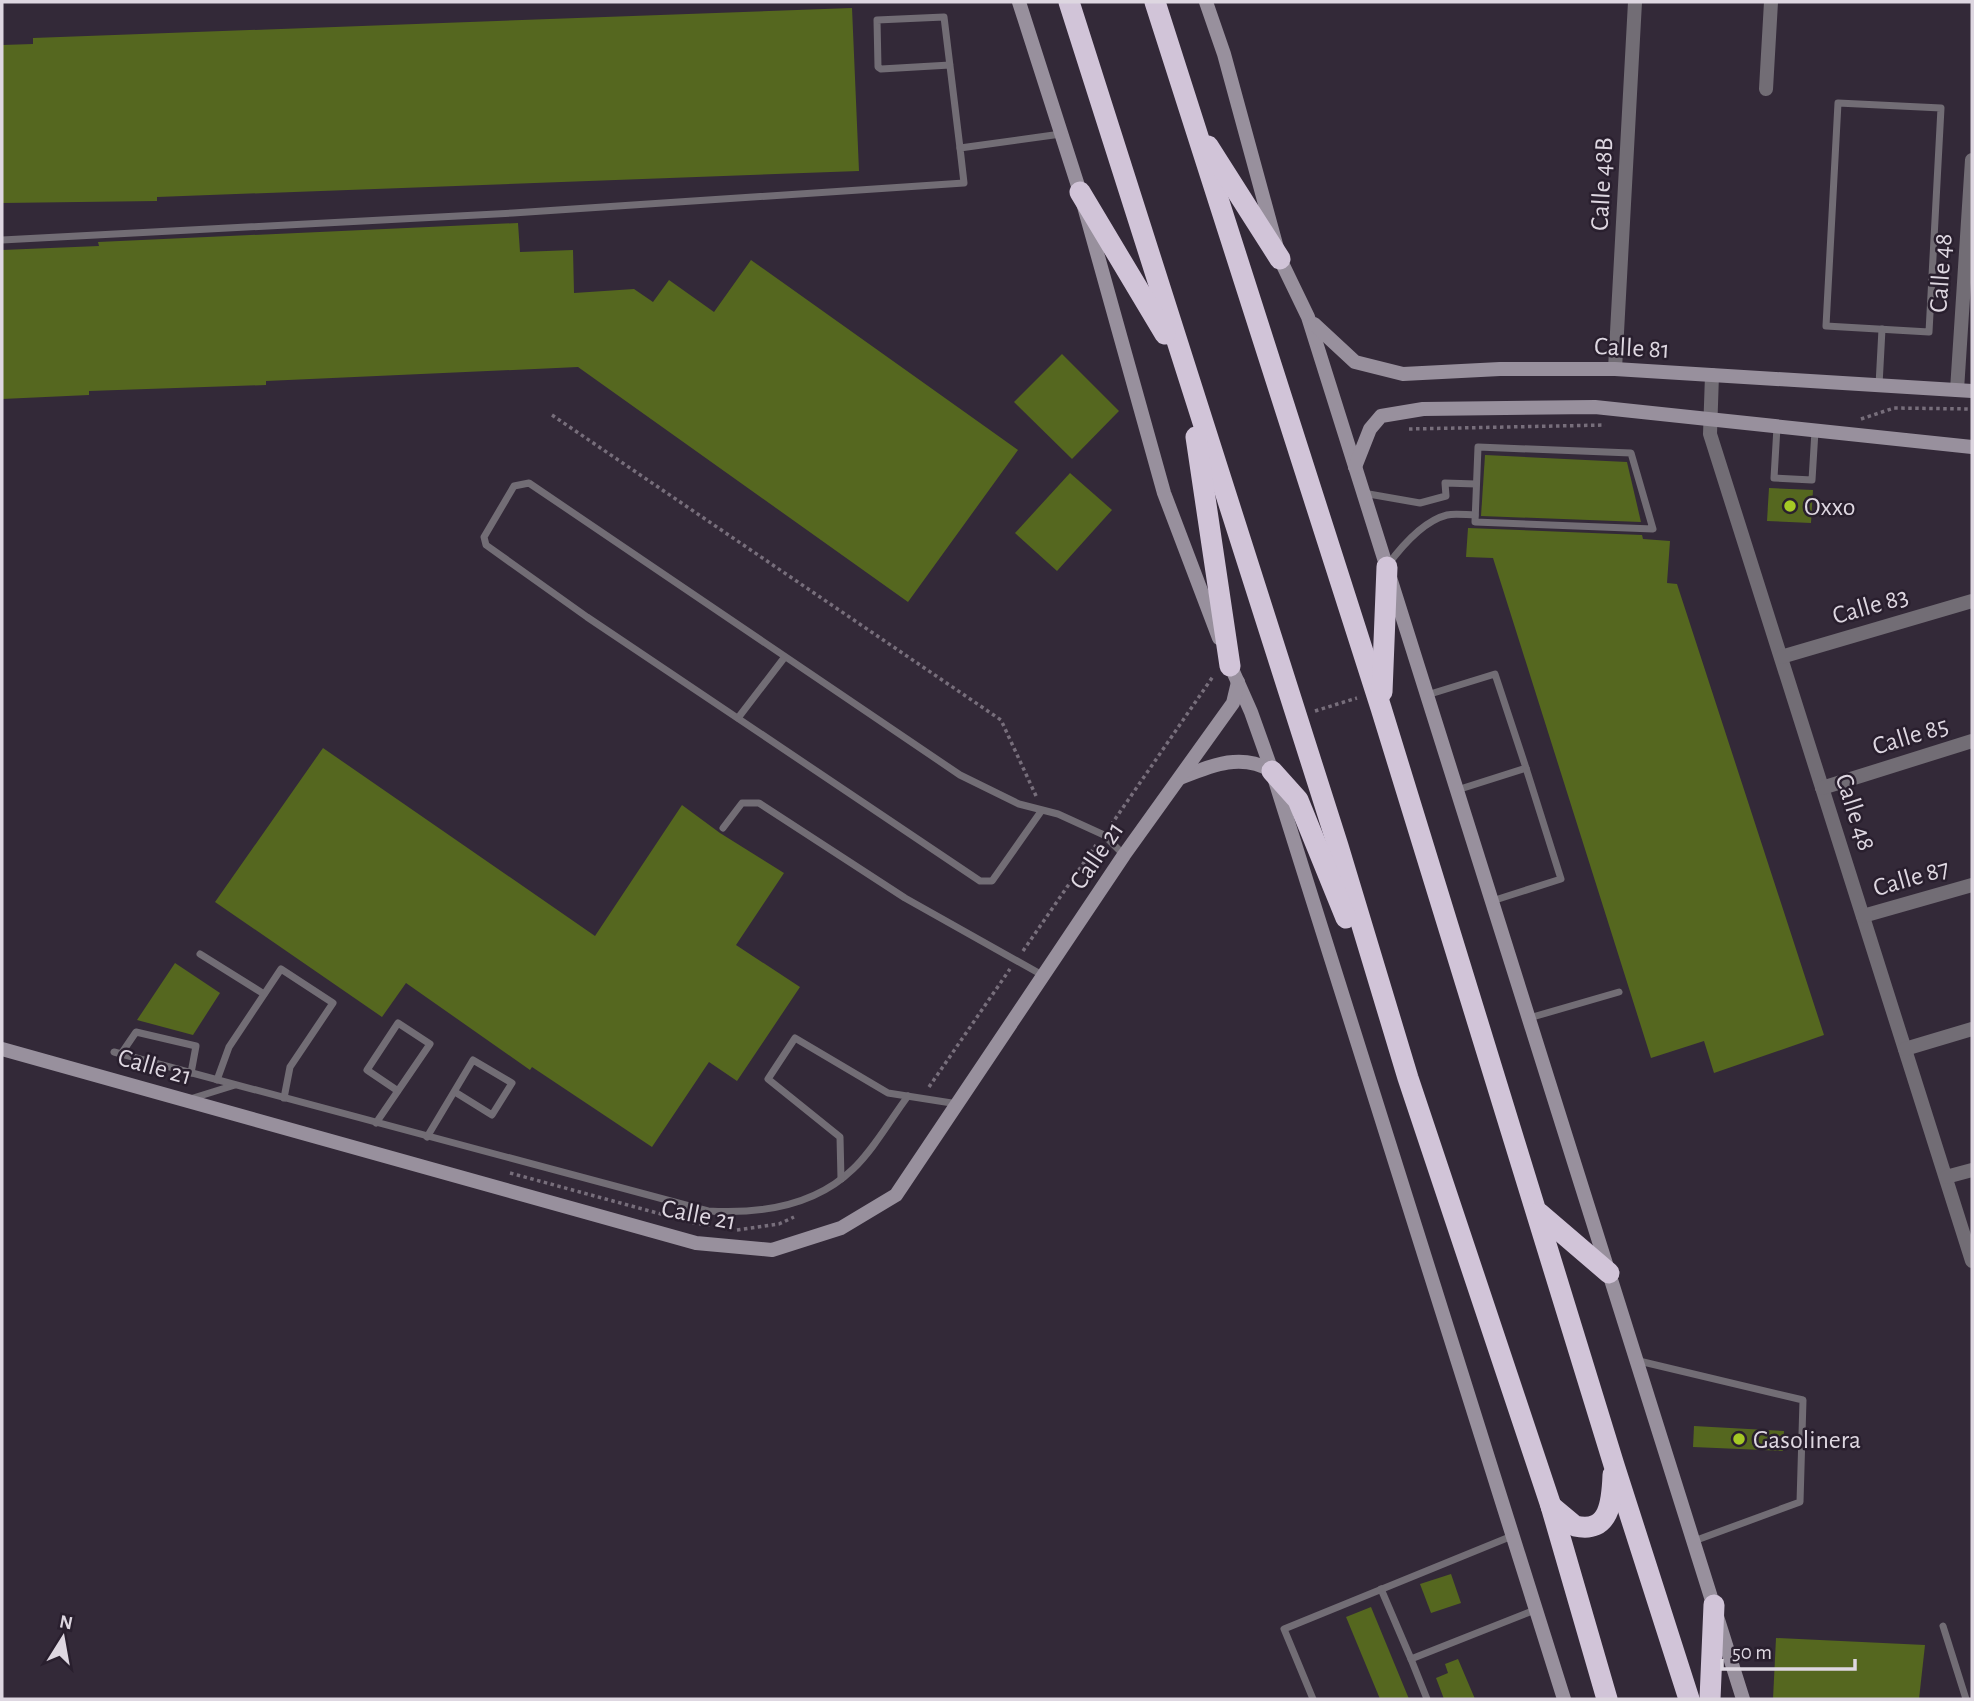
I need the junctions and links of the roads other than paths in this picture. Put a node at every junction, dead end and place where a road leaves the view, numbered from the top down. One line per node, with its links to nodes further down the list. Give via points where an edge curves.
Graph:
1 (1019, 2): 10 (main road)
2 (1069, 2): 19 (highway)
3 (1155, 2): 9 (highway)
4 (1206, 2): 15 (main road)
5 (1635, 2): 18 (street, Calle 48B)
6 (1771, 2): 8 (street)
7 (950, 65): 7 (lane, via 881,69 877,20 944,17); 11 (lane)
8 (1766, 89)
9 (1189, 112): 15 (highway); 38 (highway)
10 (1061, 134): 11 (lane); 13 (main road)
11 (960, 148): 14 (lane, via 964,183)
12 (1972, 160): 22 (street, Calle 48)
13 (1080, 192): 19 (highway); 36 (main road, via 1164,493)
14 (2, 240)
15 (1280, 259): 16 (main road)
16 (1308, 317): 18 (main road, Calle 81, via 1355,362 1403,374); 28 (main road)
17 (1882, 329): 17 (lane, via 1929,332 1941,108 1838,103 1826,326); 21 (lane)
18 (1615, 369): 20 (main road, Calle 81)
19 (1185, 370): 36 (highway); 52 (highway)
20 (1712, 375): 21 (main road, Calle 81); 24 (street, Calle 48)
21 (1879, 386): 22 (main road, Calle 81)
22 (1956, 390): 23 (main road, Calle 81)
23 (1972, 391)
24 (1710, 420): 25 (main road); 28 (main road, via 1595,407 1395,412 1381,416 1370,429); 34 (street, Calle 48, via 1710,434)
25 (1777, 427): 26 (main road); 26 (lane, via 1774,478 1812,480)
26 (1815, 431): 27 (main road)
27 (1972, 447)
28 (1355, 467): 30 (main road)
29 (1476, 484): 30 (lane, via 1446,483 1446,496 1420,503); 31 (lane); 31 (lane, via 1478,447 1631,453 1653,529 1475,522)
30 (1363, 493): 32 (main road)
31 (1475, 515): 32 (lane, via 1447,515 1435,521 1402,546)
32 (1387, 567): 37 (main road); 38 (highway)
33 (1972, 601): 34 (street, Calle 83)
34 (1781, 657): 44 (street, Calle 48)
35 (784, 658): 39 (lane); 39 (lane, via 529,483 514,486 484,537 486,545); 46 (lane, via 960,775 1019,804)
36 (1229, 672): 42 (main road); 43 (main road, Calle 21, via 1233,703)
37 (1427, 695): 41 (lane, via 1495,674); 45 (main road)
38 (1373, 702): 75 (highway)
39 (738, 718): 46 (lane, via 980,881 992,881)
40 (1972, 741): 44 (street, Calle 85)
41 (1526, 768): 45 (lane); 50 (lane, via 1562,879)
42 (1272, 772): 43 (main road, via 1235,761); 52 (highway, via 1298,800 1346,919); 81 (main road)
43 (1179, 778): 48 (main road, Calle 21)
44 (1822, 788): 51 (street, Calle 48)
45 (1457, 790): 50 (main road)
46 (1042, 810): 48 (lane, via 1104,835)
47 (723, 828): 54 (lane, via 742,803 759,803 905,898)
48 (1124, 855): 54 (main road, Calle 21)
49 (1972, 885): 51 (street, Calle 87)
50 (1492, 901): 57 (main road)
51 (1863, 916): 60 (street, Calle 48)
52 (1362, 925): 80 (highway, via 1408,1079)
53 (200, 954): 56 (lane)
54 (1044, 976): 69 (main road, Calle 21)
55 (1619, 992): 57 (lane)
56 (264, 994): 62 (lane, via 229,1047); 67 (lane, via 281,969 333,1003 290,1067)
57 (1529, 1018): 77 (main road)
58 (1972, 1029): 60 (street)
59 (2, 1049): 68 (main road, Calle 21)
60 (1905, 1049): 73 (street, Calle 48)
61 (191, 1073): 61 (lane, via 197,1046 136,1032 117,1053); 62 (lane)
62 (217, 1080): 63 (lane)
63 (235, 1085): 67 (lane); 68 (lane)
64 (398, 1091): 64 (lane, via 430,1044 398,1023 367,1070); 70 (lane)
65 (455, 1092): 65 (lane, via 473,1060 512,1083 492,1115); 71 (lane)
66 (908, 1096): 69 (lane); 74 (lane); 74 (lane, via 888,1093 795,1038 768,1079 840,1137)
67 (284, 1098): 70 (lane)
68 (186, 1101): 69 (main road, Calle 21, via 696,1243 772,1250 841,1228 896,1195)
69 (960, 1104)
70 (376, 1123): 71 (lane)
71 (427, 1137): 74 (lane, via 708,1211 745,1213 790,1204)
72 (1972, 1170): 73 (street)
73 (1945, 1177): 76 (street, Calle 48)
74 (841, 1179)
75 (1538, 1212): 77 (highway); 79 (highway)
76 (1972, 1261)
77 (1609, 1273): 78 (main road)
78 (1639, 1362): 82 (main road); 82 (lane, via 1803,1400 1800,1502)
79 (1614, 1465): 80 (highway, via 1606,1519 1596,1525 1575,1526); 92 (highway)
80 (1551, 1506): 91 (highway)
81 (1512, 1536): 83 (lane); 85 (main road)
82 (1694, 1541): 84 (main road)
83 (1381, 1589): 87 (lane); 88 (lane, via 1284,1629)
84 (1714, 1605): 93 (highway); 94 (main road)
85 (1535, 1610): 87 (lane); 90 (main road)
86 (1943, 1626): 95 (lane)
87 (1411, 1659): 89 (lane)
88 (1313, 1699)
89 (1427, 1699)
90 (1564, 1699)
91 (1606, 1699)
92 (1689, 1699)
93 (1710, 1699)
94 (1743, 1699)
95 (1966, 1699)

